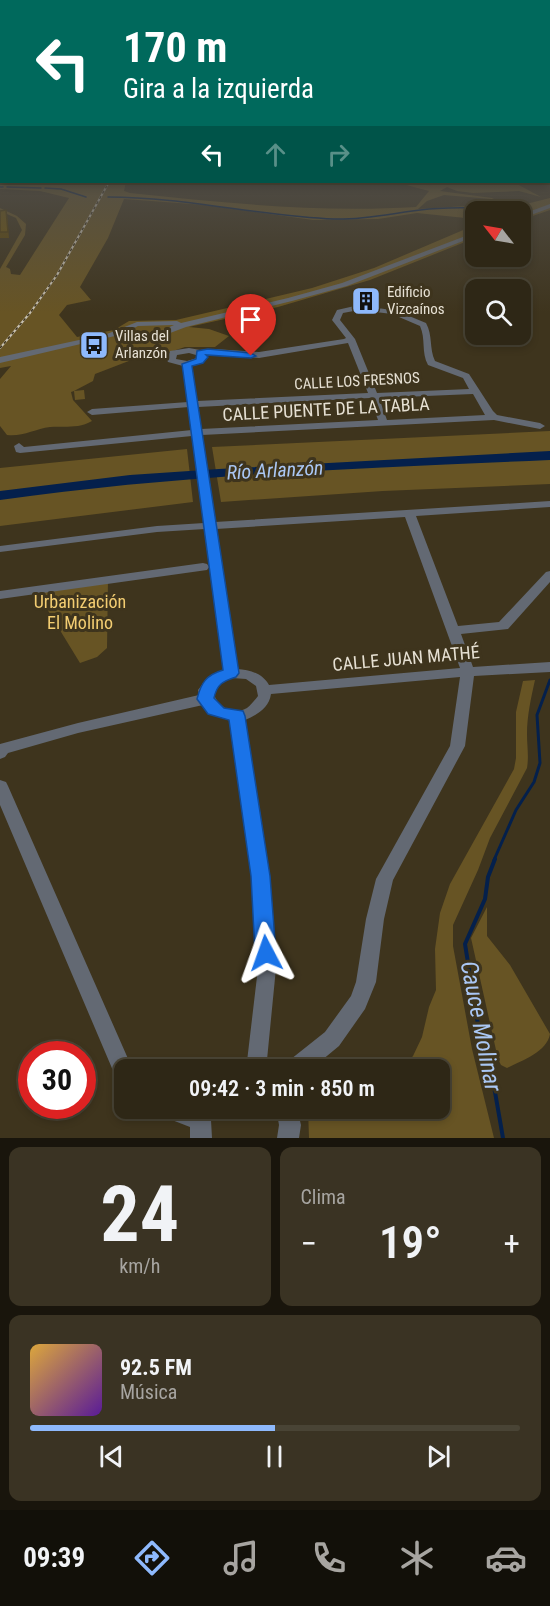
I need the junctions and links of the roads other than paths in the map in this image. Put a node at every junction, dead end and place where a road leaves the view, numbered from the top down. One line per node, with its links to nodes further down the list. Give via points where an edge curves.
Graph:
1 (465, 237): 3 (street, via 301,294 181,322)
2 (465, 238): 7 (street, via 327,289 182,325)
3 (150, 324): 4 (street); 7 (street, via 160,326)
4 (124, 330): 5 (street, via 123,335); 9 (street)
5 (131, 339): 7 (street); 9 (street, via 96,342)
6 (351, 339): 8 (street, via 259,356); 11 (street, via 336,319 338,313 348,308 360,306 411,318 426,330 425,350 431,363 466,376); 12 (street)
7 (166, 343): 8 (street); 10 (street, via 173,361)
8 (200, 353): 10 (street, via 202,359)
9 (0, 362)
10 (187, 364): 13 (street)
11 (475, 391): 12 (street, CALLE LOS FRESNOS); 15 (street)
12 (373, 394): 13 (street, CALLE LOS FRESNOS); 16 (street)
13 (192, 404): 14 (street, CALLE LOS FRESNOS); 18 (street)
14 (94, 412)
15 (494, 417): 16 (street, CALLE PUENTE DE LA TABLA); 17 (street, CALLE PUENTE DE LA TABLA)
16 (384, 423): 18 (street, CALLE PUENTE DE LA TABLA)
17 (540, 426)
18 (196, 433): 19 (street, CALLE PUENTE DE LA TABLA, via 20,450); 22 (street)
19 (19, 446)
20 (550, 504): 21 (street)
21 (409, 512): 22 (street); 27 (street)
22 (210, 525): 23 (street); 30 (street)
23 (0, 549)
24 (203, 567): 26 (street)
25 (550, 575): 27 (street, via 503,626)
26 (0, 595)
27 (453, 631): 29 (street)
28 (544, 668): 29 (street, CALLE JUAN MATHÉ)
29 (468, 672): 31 (street, CALLE JUAN MATHÉ); 38 (street, via 457,746 385,879 366,982 358,1002 332,1039)
30 (231, 673): 31 (street, via 249,675); 32 (street, via 209,685)
31 (265, 690): 33 (street, via 255,710)
32 (206, 699): 33 (street, via 213,710); 34 (street)
33 (237, 716): 37 (street, via 261,876 267,968)
34 (1, 748)
35 (0, 786): 36 (street)
36 (118, 1059)
37 (257, 1059)
38 (307, 1059)
39 (289, 1119): 40 (street)
40 (288, 1138)

